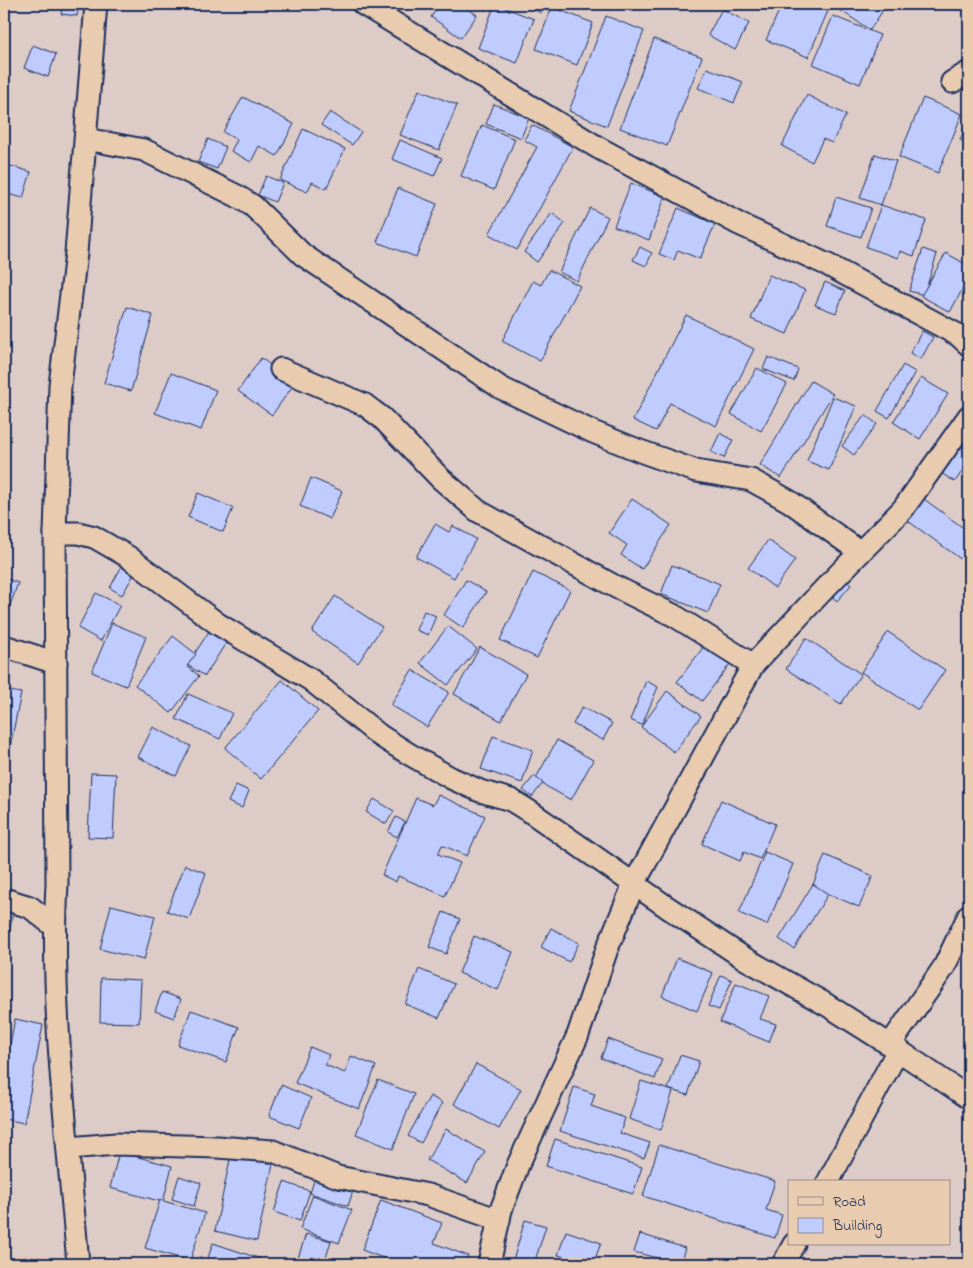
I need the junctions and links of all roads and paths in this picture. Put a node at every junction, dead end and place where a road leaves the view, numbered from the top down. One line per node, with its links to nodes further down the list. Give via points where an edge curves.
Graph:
1 (96, 4): 3 (street)
2 (363, 4): 4 (street, via 597,147 739,224 844,274 958,335)
3 (86, 139): 7 (street, via 60,385); 8 (street, via 144,150 237,196 253,206 303,255 501,388 640,451 696,471 751,480 789,501)
4 (969, 345)
5 (281, 369): 11 (street, via 365,406 382,418 440,478 478,511 675,616)
6 (969, 416): 8 (street, via 903,509)
7 (55, 533): 10 (street); 13 (street, via 94,537 127,556 218,624 311,680 394,744 450,778 511,800)
8 (860, 552): 11 (street)
9 (4, 646): 10 (street)
10 (56, 663): 12 (street)
11 (753, 666): 13 (street)
12 (57, 884): 15 (street); 17 (street)
13 (634, 884): 18 (street, via 744,958); 22 (street, via 607,949 578,1035 518,1165)
14 (4, 899): 15 (street)
15 (30, 907): 17 (street)
16 (969, 915): 18 (street, via 944,967)
17 (55, 927): 20 (street, via 58,1015)
18 (894, 1047): 19 (street); 21 (street)
19 (969, 1098)
20 (69, 1148): 22 (street, via 116,1144 273,1151 338,1177 428,1196); 24 (street)
21 (829, 1180)
22 (499, 1220): 25 (street)
23 (793, 1246): 26 (street)
24 (78, 1264)
25 (489, 1264)
26 (783, 1264)

